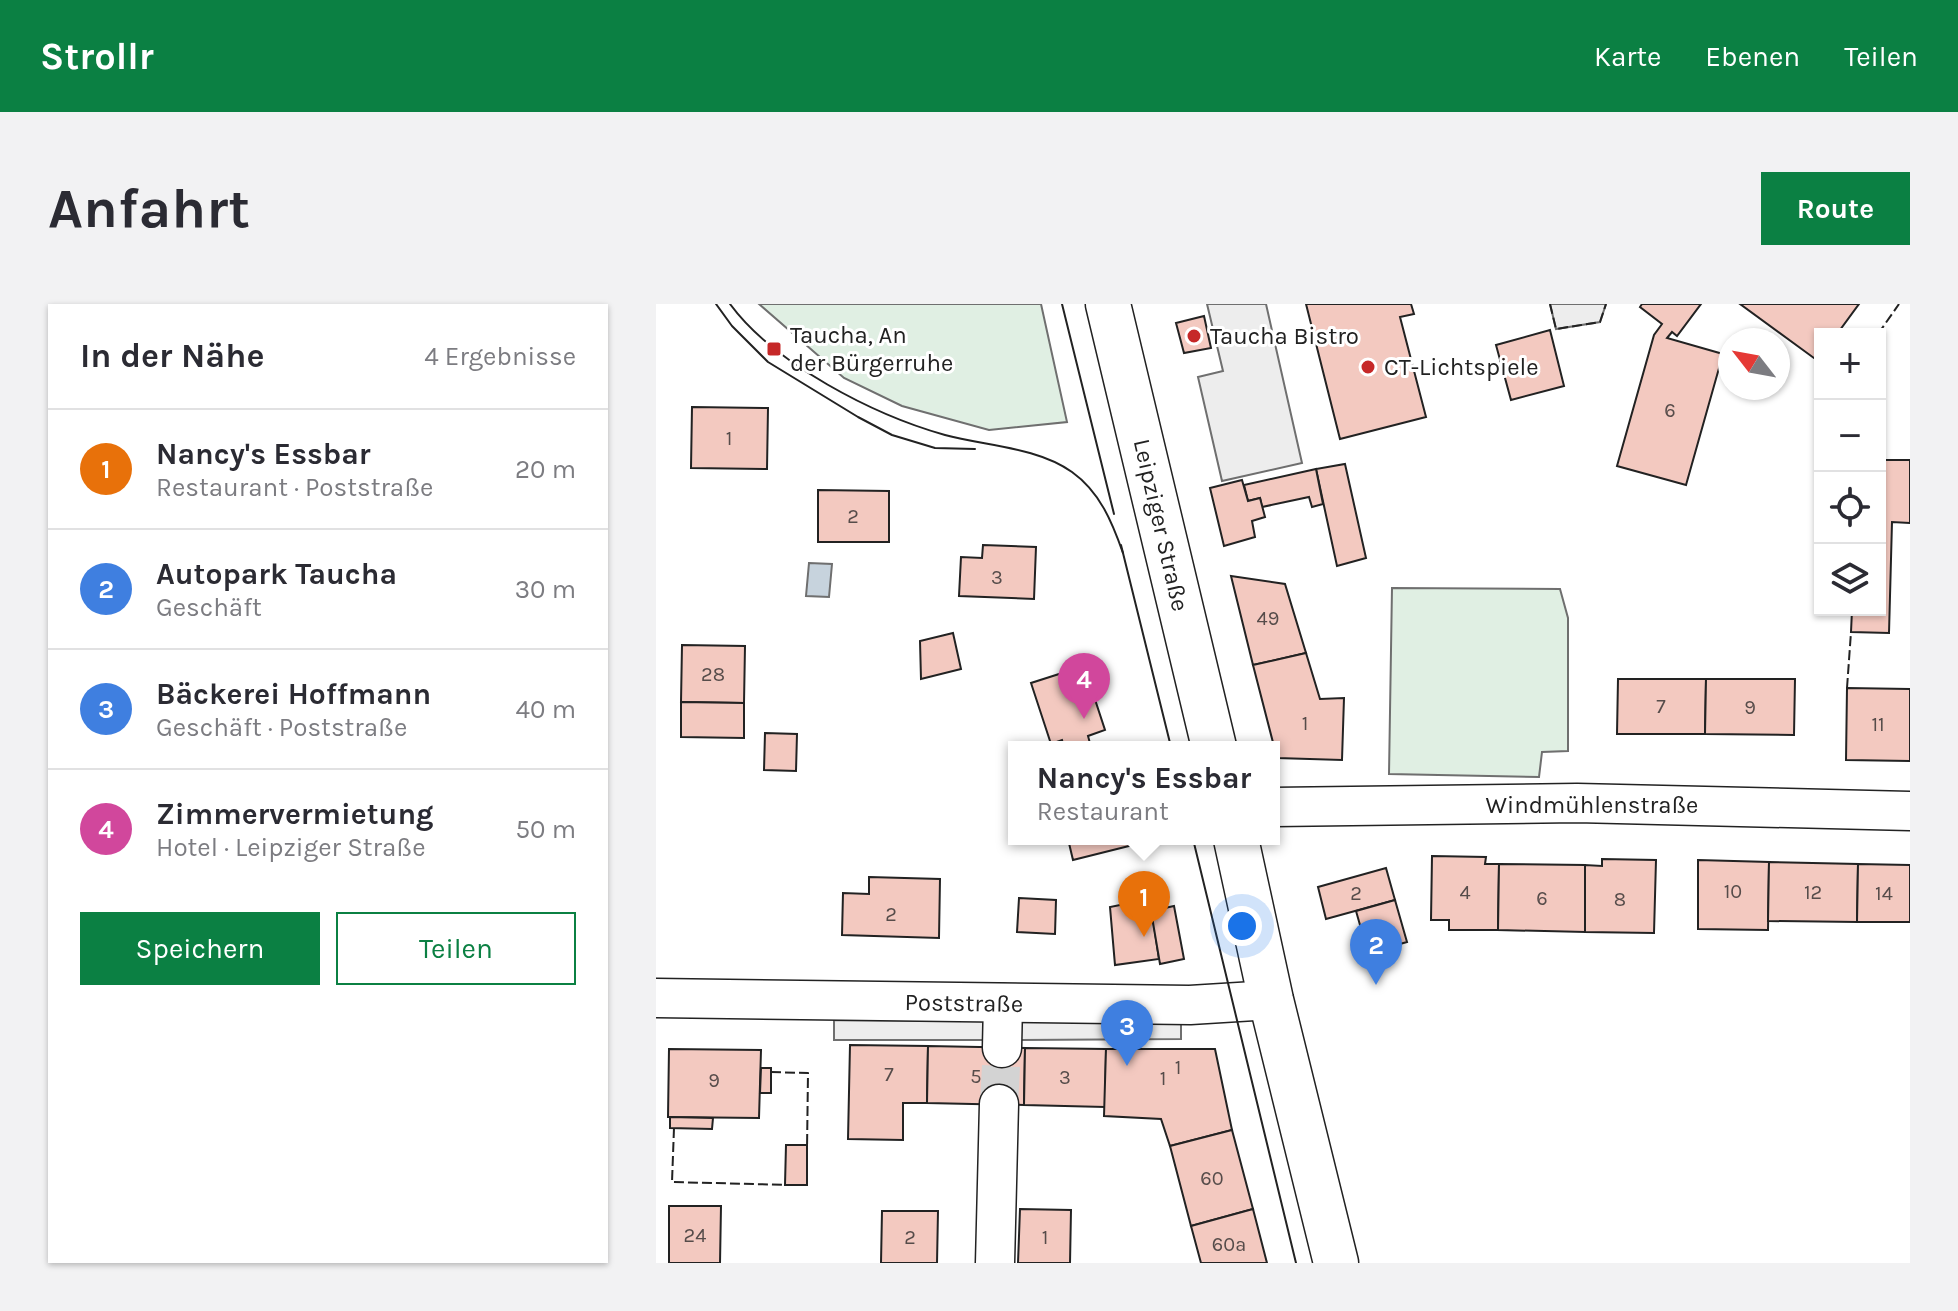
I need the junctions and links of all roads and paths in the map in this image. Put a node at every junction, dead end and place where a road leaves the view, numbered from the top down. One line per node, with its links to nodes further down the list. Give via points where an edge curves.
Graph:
1 (1108, 304): 2 (main road, Leipziger Straße)
2 (1213, 741)
3 (1280, 807): 4 (street, Windmühlenstraße, via 1577,803)
4 (1910, 811)
5 (1237, 845): 7 (main road)
6 (656, 998): 8 (street, Poststraße)
7 (1271, 1000): 8 (street, Poststraße, via 1190,1005); 12 (main road)
8 (1003, 1003): 9 (street)
9 (1002, 1048)
10 (999, 1104): 11 (street)
11 (995, 1263)
12 (1336, 1263)

